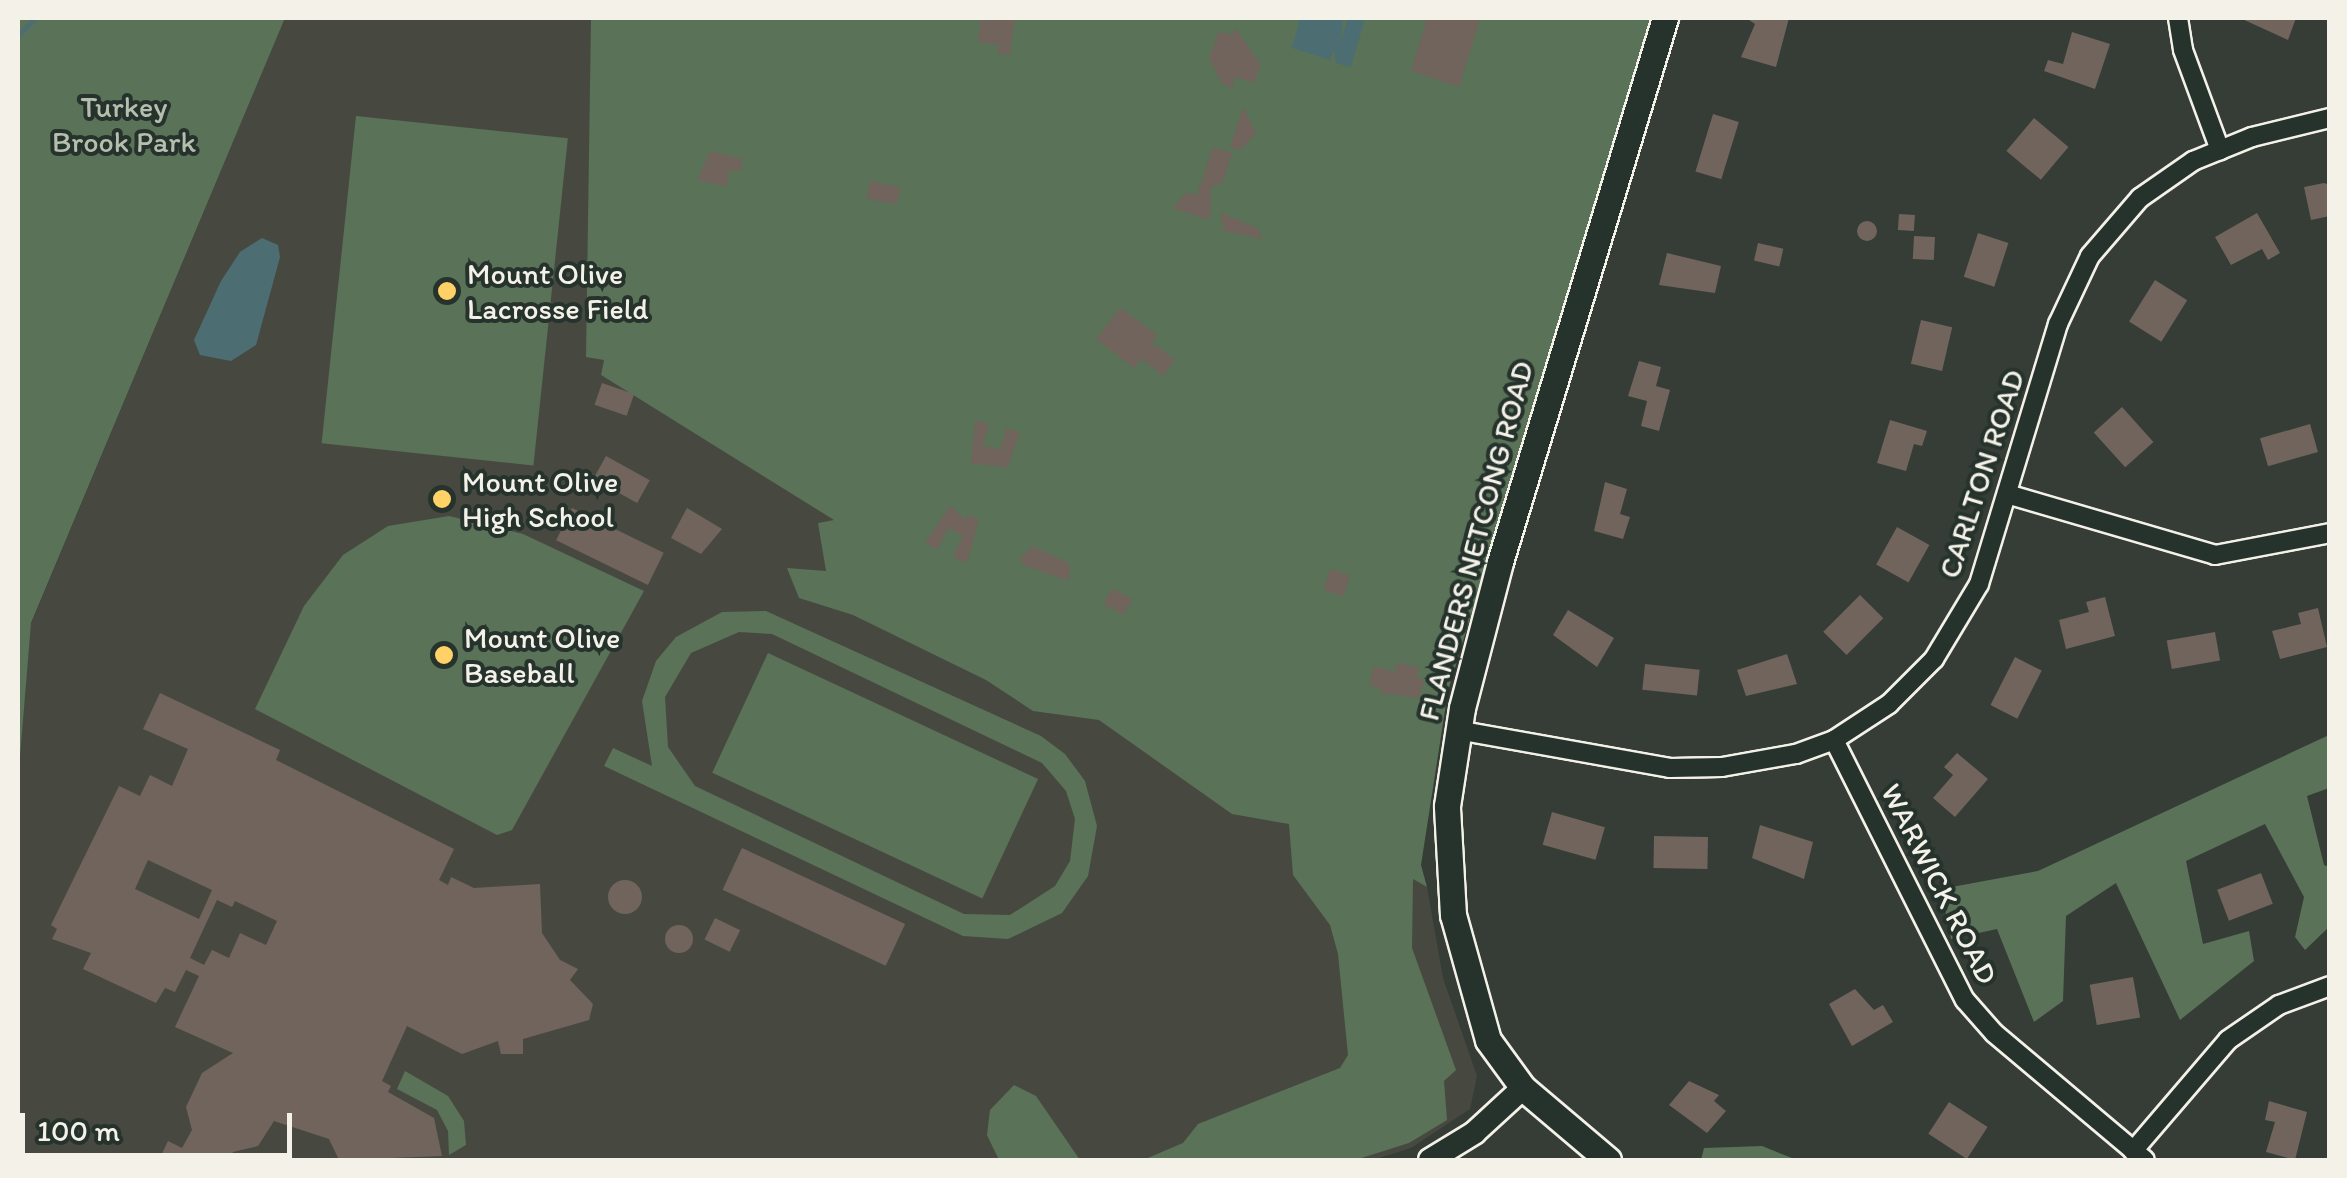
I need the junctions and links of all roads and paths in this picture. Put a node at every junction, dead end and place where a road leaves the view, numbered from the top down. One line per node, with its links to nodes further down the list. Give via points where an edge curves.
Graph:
1 (1665, 18): 7 (main road, FLANDERS NETCONG ROAD, via 1508,532)
2 (2178, 18): 4 (street)
3 (2330, 118): 4 (street, CARLTON ROAD)
4 (2220, 150): 5 (street, CARLTON ROAD, via 2140,198 2090,256 2058,324)
5 (2007, 494): 6 (street, via 2215,555); 8 (street, CARLTON ROAD, via 1979,584 1934,659 1889,704)
6 (2330, 532)
7 (1457, 730): 8 (street, CARLTON ROAD, via 1696,769 1755,764); 10 (main road, FLANDERS NETCONG ROAD, via 1446,826 1456,933 1488,1040)
8 (1834, 740): 11 (street, WARWICK ROAD, via 1965,1000 1994,1034)
9 (2330, 986): 11 (street, via 2279,1005 2228,1040)
10 (1523, 1088): 12 (street, via 1474,1133); 13 (main road, FLANDERS NETCONG ROAD)
11 (2139, 1156)
12 (1430, 1160)
13 (1608, 1160)

